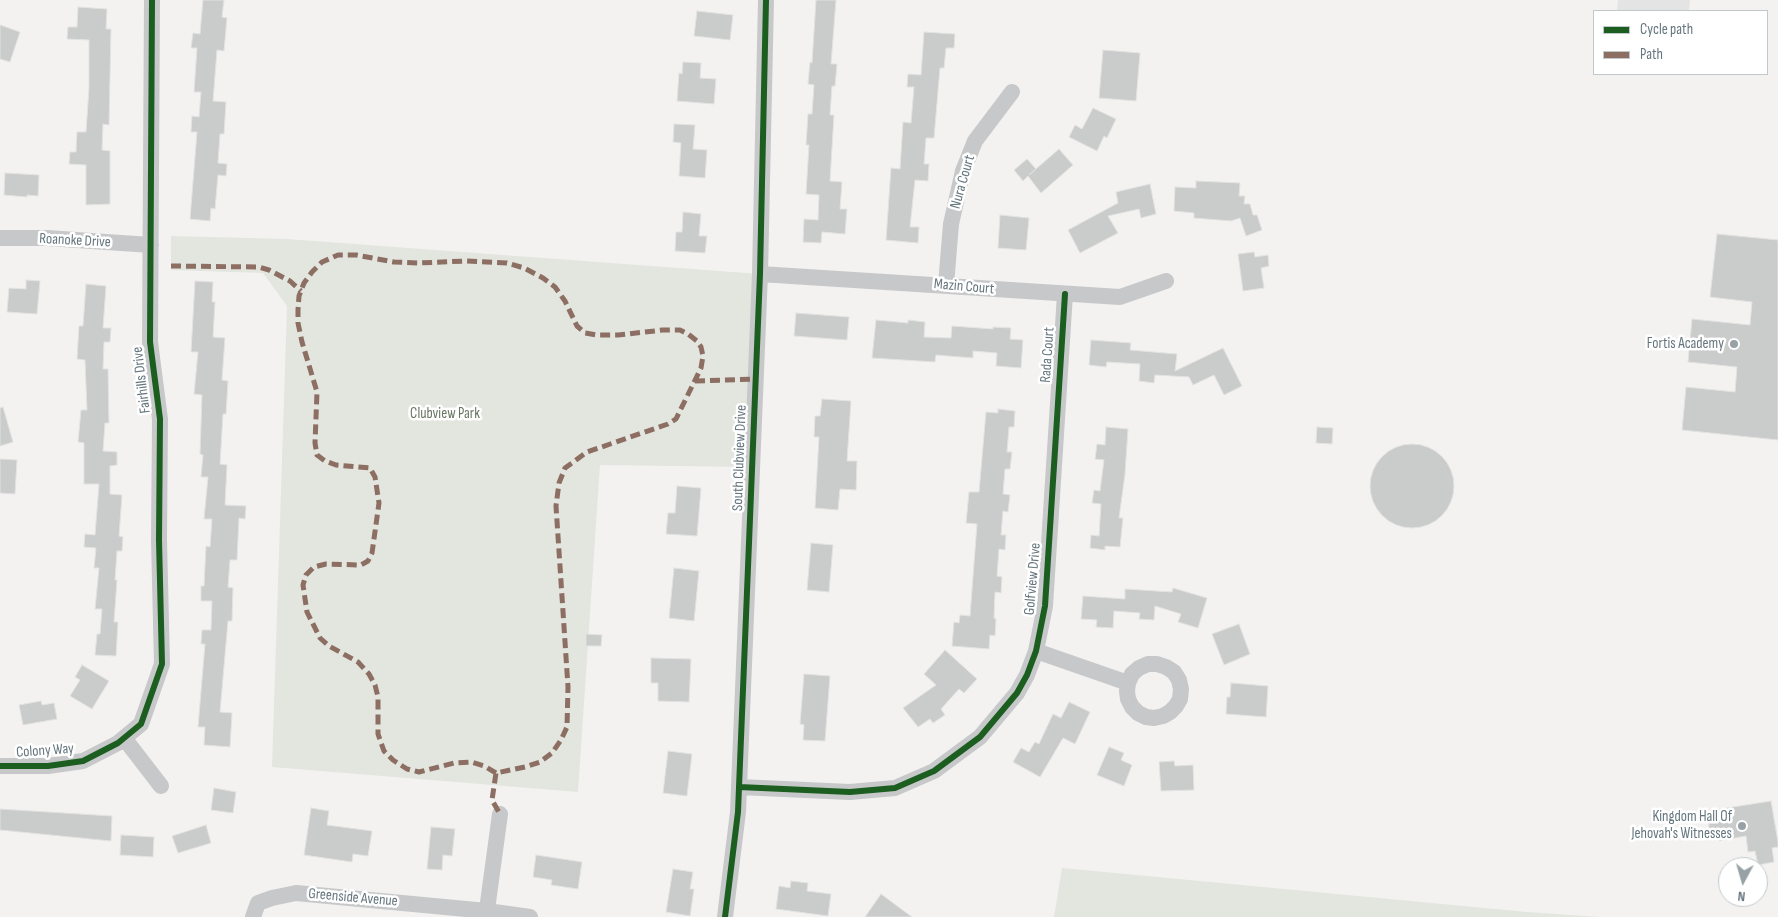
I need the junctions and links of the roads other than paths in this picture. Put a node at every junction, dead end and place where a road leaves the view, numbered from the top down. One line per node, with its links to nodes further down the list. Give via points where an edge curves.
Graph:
1 (152, 0): 5 (street, Fairhills Drive)
2 (766, 0): 6 (street, South Clubview Drive)
3 (1012, 92): 8 (street, Nura Court, via 975,141 963,171 951,224)
4 (0, 238): 5 (street, Roanoke Drive)
5 (150, 245): 13 (street, Fairhills Drive, via 150,342 160,419 162,664 141,724)
6 (760, 274): 8 (street, Mazin Court); 16 (street, South Clubview Drive)
7 (1166, 281): 9 (street, Mazin Court, via 1120,297)
8 (946, 285): 9 (street, Mazin Court)
9 (1065, 294): 10 (street, Rada Court)
10 (1057, 418): 11 (street, Golfview Drive, via 1046,606)
11 (1036, 650): 12 (street); 16 (street, Golfview Drive, via 1028,675 1017,694 980,737 934,772 895,788 850,792)
12 (1128, 682)
13 (121, 740): 14 (street, Colony Way, via 83,761 48,766); 15 (street)
14 (0, 766)
15 (161, 786)
16 (739, 787): 21 (street, South Clubview Drive)
17 (500, 814): 18 (street)
18 (487, 914): 19 (street, Greenside Avenue, via 296,893 258,904); 20 (street, Greenside Avenue)
19 (253, 917)
20 (530, 917)
21 (725, 917)

